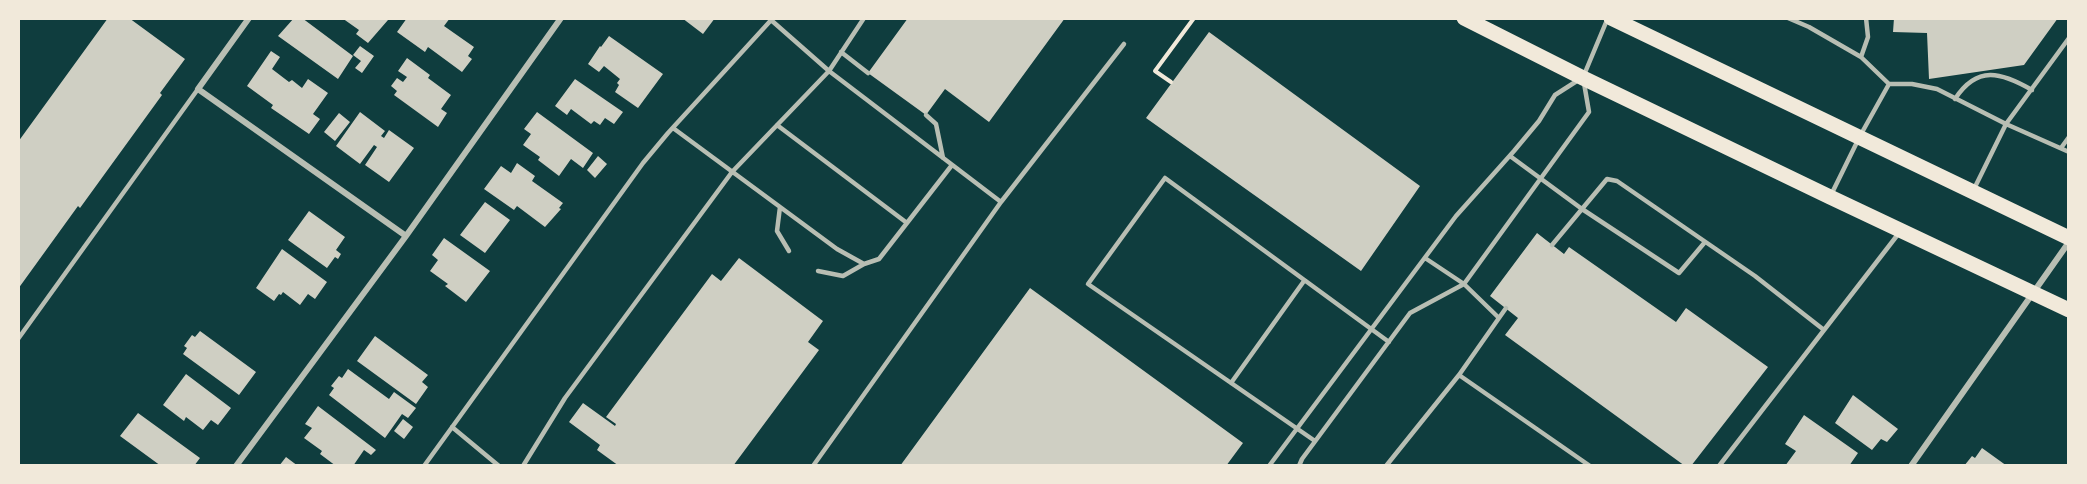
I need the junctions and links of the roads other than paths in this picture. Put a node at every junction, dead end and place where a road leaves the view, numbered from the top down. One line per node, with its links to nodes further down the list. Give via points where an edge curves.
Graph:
1 (249, 18): 17 (street)
2 (561, 18): 40 (street)
3 (864, 18): 11 (lane)
4 (1464, 18): 15 (main road)
5 (1610, 18): 15 (lane); 24 (main road)
6 (1788, 18): 12 (lane)
7 (1866, 18): 12 (lane, via 1868,37)
8 (772, 19): 13 (lane); 23 (lane)
9 (2069, 38): 18 (lane)
10 (1124, 44): 35 (lane)
11 (841, 52): 13 (lane); 14 (lane)
12 (1861, 57): 16 (lane)
13 (829, 71): 22 (lane); 29 (lane)
14 (868, 73)
15 (1583, 78): 28 (lane, via 1555,95); 32 (lane, via 1589,112); 34 (main road)
16 (1889, 84): 19 (lane, via 1937,89); 24 (lane)
17 (198, 89): 40 (street); 56 (lane)
18 (2032, 90): 19 (lane, via 2001,75 1984,75 1964,84); 21 (lane)
19 (1955, 99): 21 (lane)
20 (926, 115): 29 (lane, via 936,124)
21 (2006, 124): 26 (lane); 33 (lane)
22 (777, 125): 31 (lane); 38 (lane)
23 (673, 128): 31 (lane); 60 (lane, via 643,163)
24 (1860, 136): 33 (main road); 34 (lane)
25 (2069, 137): 26 (lane)
26 (2061, 148): 27 (lane)
27 (2069, 152)
28 (1510, 156): 32 (lane); 45 (lane, via 1456,216)
29 (943, 158): 30 (lane)
30 (952, 165): 35 (lane); 38 (lane)
31 (732, 172): 36 (lane); 66 (lane, via 566,398)
32 (1542, 179): 37 (lane); 49 (lane)
33 (1973, 191): 41 (main road)
34 (1830, 197): 39 (main road)
35 (1001, 202): 67 (lane)
36 (780, 207): 44 (lane, via 777,231); 46 (lane)
37 (1582, 209): 42 (lane, via 1607,179 1617,181); 42 (lane, via 1679,273); 43 (lane)
38 (907, 223): 46 (lane, via 879,259)
39 (1901, 230): 50 (main road); 55 (lane)
40 (406, 236): 63 (street)
41 (2069, 240): 50 (street)
42 (1705, 242): 55 (lane)
43 (1552, 245)
44 (789, 251)
45 (1425, 258): 49 (lane); 54 (lane)
46 (864, 264): 47 (lane, via 843,276)
47 (818, 271)
48 (1304, 281): 54 (lane); 59 (lane); 59 (lane, via 1165,178 1088,284)
49 (1464, 284): 53 (lane); 57 (lane, via 1410,313)
50 (2035, 293): 52 (main road); 73 (street)
51 (1506, 308): 53 (lane)
52 (2069, 310)
53 (1499, 318): 58 (lane)
54 (1371, 329): 57 (lane); 61 (lane)
55 (1824, 330): 72 (lane)
56 (18, 339)
57 (1389, 342): 62 (lane)
58 (1459, 375): 70 (lane); 71 (lane)
59 (1231, 383): 61 (lane)
60 (452, 427): 64 (lane); 65 (lane)
61 (1297, 429): 62 (lane); 68 (lane)
62 (1315, 441): 69 (lane)
63 (236, 466)
64 (424, 466)
65 (499, 466)
66 (523, 466)
67 (813, 466)
68 (1269, 466)
69 (1299, 466)
70 (1386, 466)
71 (1590, 466)
72 (1719, 466)
73 (1911, 466)

